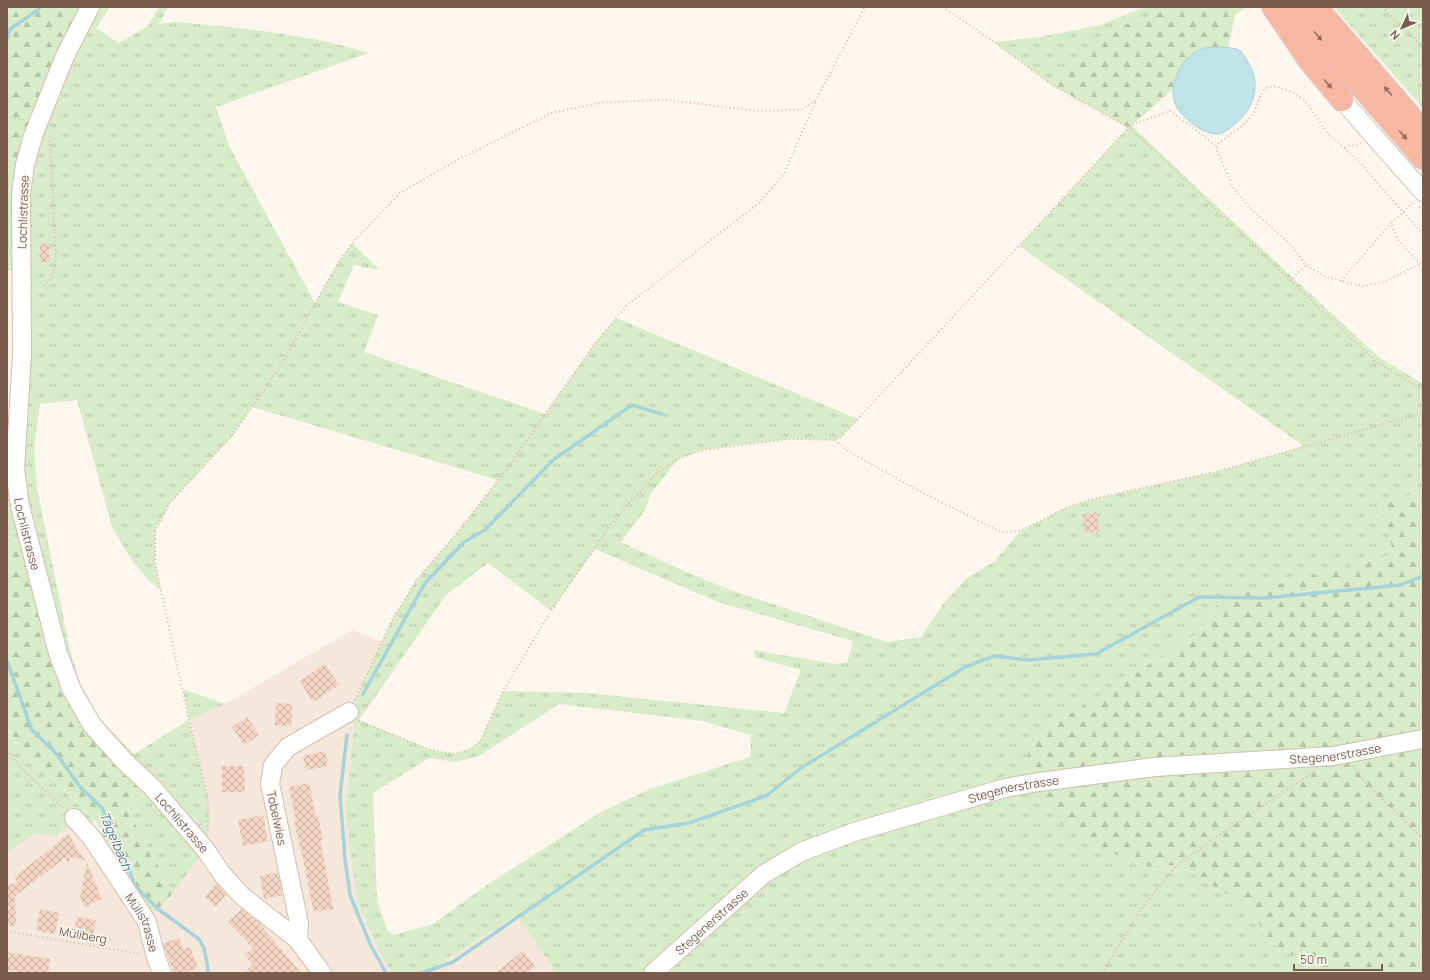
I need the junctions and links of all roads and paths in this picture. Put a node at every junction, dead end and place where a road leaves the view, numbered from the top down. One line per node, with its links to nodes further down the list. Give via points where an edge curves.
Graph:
1 (90, 7): 36 (street, Lochlistrasse, via 65,56 33,136 25,165 21,194 22,354 15,470 20,506 58,653 72,690 92,725)
2 (865, 7): 9 (path)
3 (943, 7): 11 (path, via 1052,85)
4 (1273, 7): 10 (highway, one-way to 10, via 1309,60)
5 (1292, 7): 16 (highway, one-way to 16)
6 (1316, 7): 12 (highway, one-way to 6)
7 (1382, 7): 8 (path)
8 (1423, 47)
9 (816, 100): 30 (path, via 784,174 759,202 627,305 596,342 509,466 416,582 393,618); 36 (path, via 801,110 758,111 669,100 604,102 552,112 461,158 400,193 352,243 336,266 283,362 232,436 170,503 155,531 155,563 208,799 209,825)
10 (1342, 100): 17 (street)
11 (1129, 128): 14 (path, via 1131,125 1170,111); 24 (path); 29 (path, via 848,430)
12 (1423, 130)
13 (49, 132): 26 (path, via 56,259 53,276)
14 (1217, 147): 15 (path, via 1253,114 1262,92 1275,86 1303,99 1328,134); 23 (path, via 1234,189 1251,209 1291,245)
15 (1345, 148): 15 (path, via 1358,145 1362,142); 18 (path, via 1360,160)
16 (1423, 158)
17 (1419, 197): 18 (path)
18 (1403, 212): 19 (path); 20 (path)
19 (1391, 223): 22 (path, via 1398,240); 25 (path)
20 (1423, 234)
21 (1423, 262): 22 (path)
22 (1420, 264): 25 (path, via 1385,282 1363,286)
23 (1306, 265): 24 (path); 25 (path, via 1324,276)
24 (1290, 281): 27 (path, via 1375,361)
25 (1341, 281)
26 (44, 286)
27 (1423, 390)
28 (1423, 413): 29 (path, via 1215,472 1088,500 1020,531 1001,532 923,493 848,451)
29 (835, 440): 30 (path, via 791,439 703,450 678,459 656,474 610,527 551,610 503,691 480,742 468,750 455,754 431,750 358,720)
30 (349, 712): 38 (street, Tobelwies, via 288,747 273,765 270,784 299,923)
31 (1423, 739): 33 (street, Stegenerstrasse)
32 (7, 750): 34 (path, via 27,774)
33 (1341, 755): 35 (path); 41 (street, Stegenerstrasse, via 1155,767 1039,782 1006,788 854,832 801,852 764,874); 42 (path, via 1177,865 1143,907)
34 (74, 818): 39 (street, Mülistrasse, via 92,838 147,922)
35 (1423, 839)
36 (205, 848): 38 (street, Lochlistrasse, via 222,874 242,896)
37 (7, 931): 39 (path, Müliberg)
38 (298, 940): 40 (street, Lochlistrasse)
39 (159, 965)
40 (322, 973)
41 (653, 973)
42 (1102, 973)

